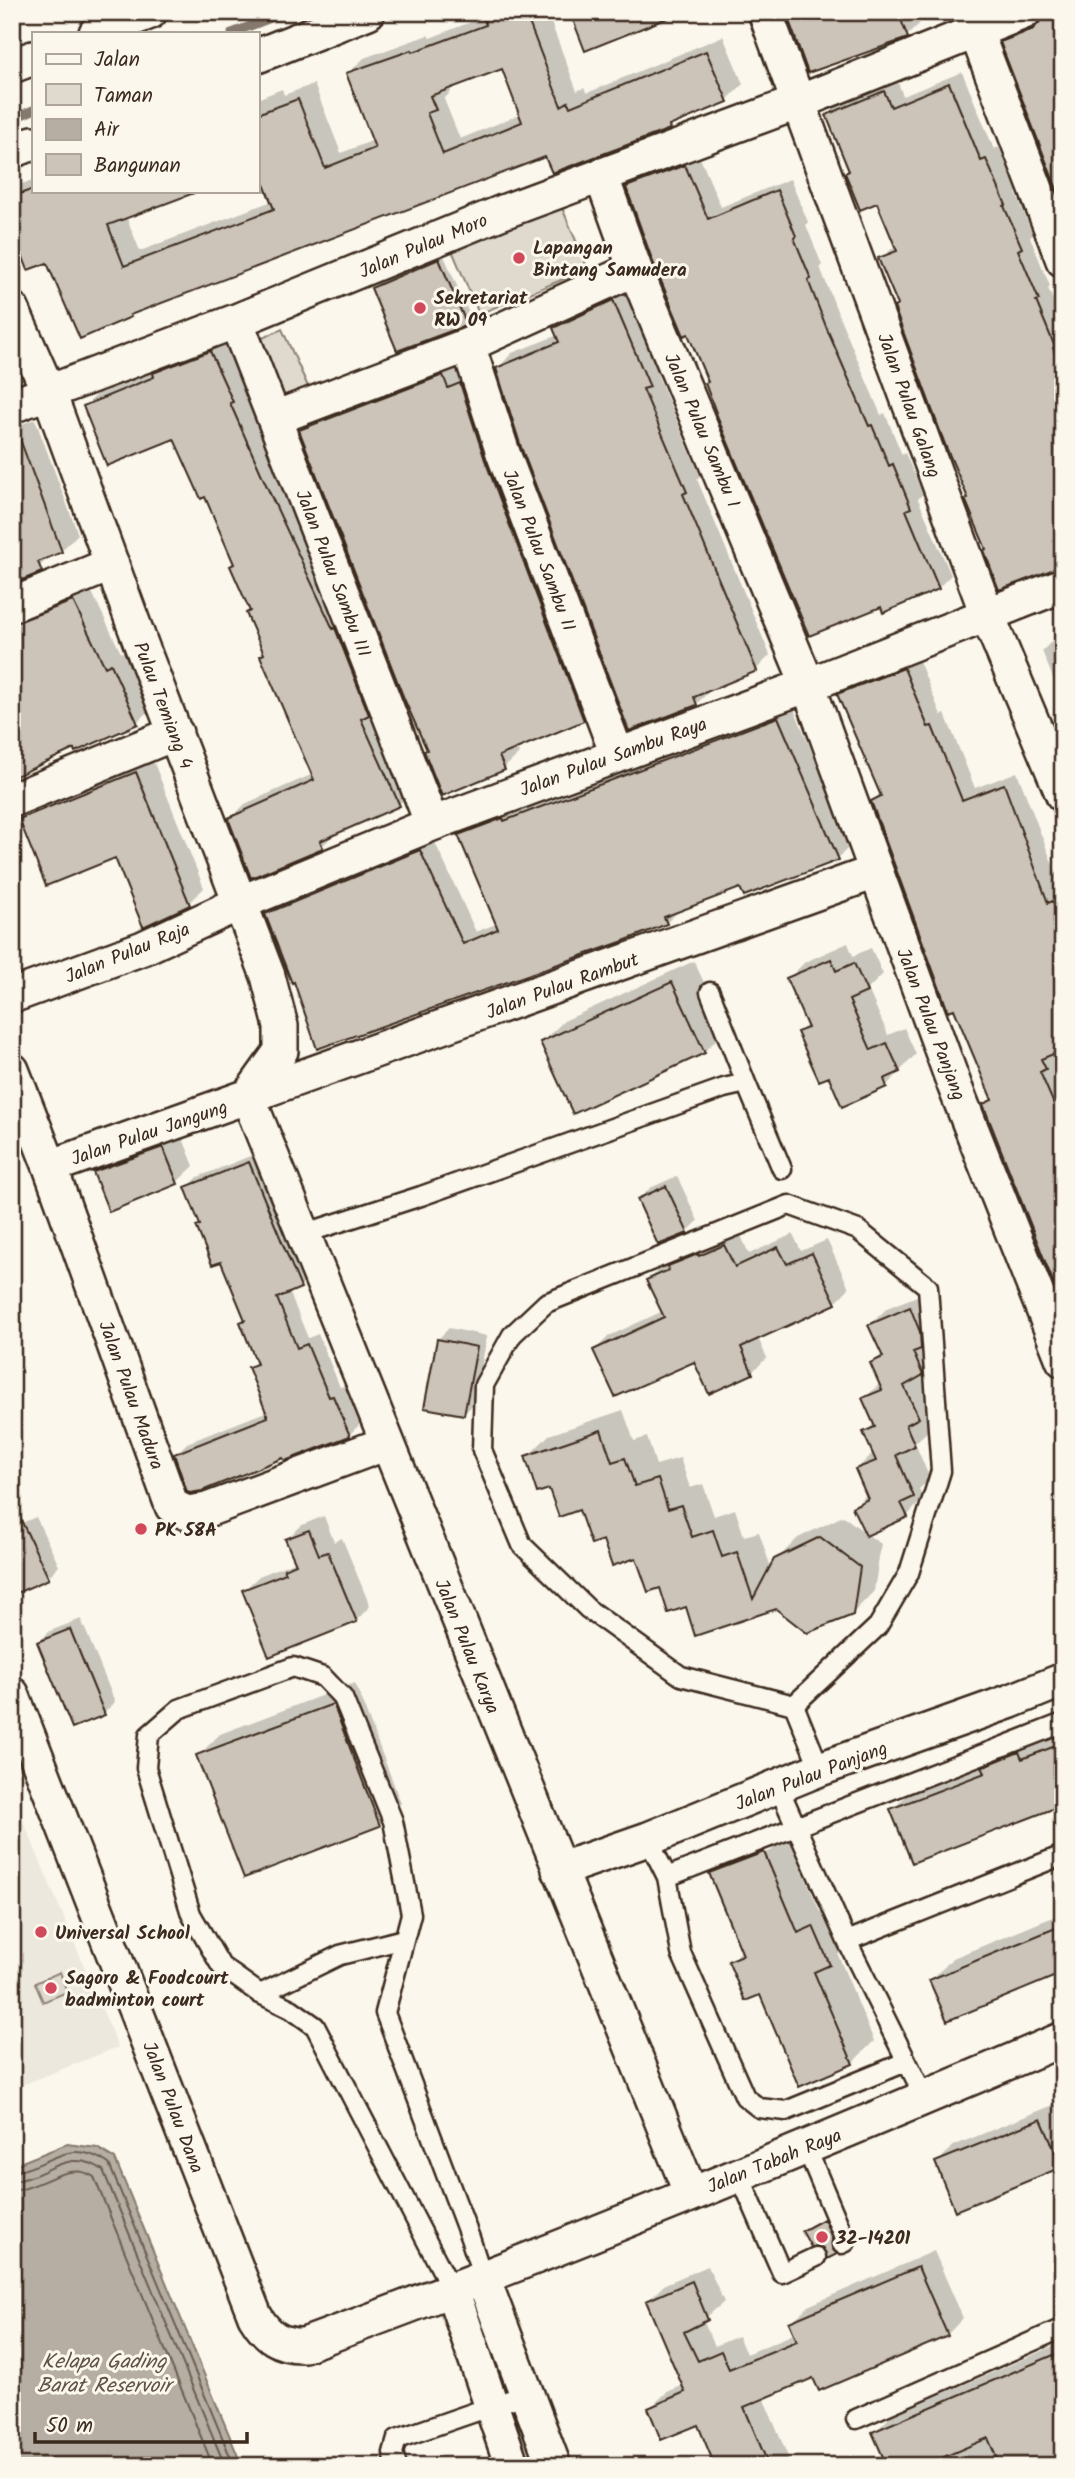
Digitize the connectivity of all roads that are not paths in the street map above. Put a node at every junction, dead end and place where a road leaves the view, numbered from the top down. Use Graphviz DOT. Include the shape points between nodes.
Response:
graph roads {
  1 [pos="150,12"];
  2 [pos="368,12"];
  3 [pos="765,12"];
  4 [pos="1024,12"];
  5 [pos="99,32"];
  6 [pos="976,32"];
  7 [pos="259,54"];
  8 [pos="32,58"];
  9 [pos="12,66"];
  10 [pos="799,102"];
  11 [pos="32,143"];
  12 [pos="12,151"];
  13 [pos="601,175"];
  14 [pos="1063,260"];
  15 [pos="635,269"];
  16 [pos="12,309"];
  17 [pos="236,321"];
  18 [pos="468,345"];
  19 [pos="49,393"];
  20 [pos="12,406"];
  21 [pos="275,418"];
  22 [pos="112,564"];
  23 [pos="1063,585"];
  24 [pos="12,605"];
  25 [pos="987,614"];
  26 [pos="808,685"];
  27 [pos="176,733"];
  28 [pos="617,754"];
  29 [pos="1063,795"];
  30 [pos="12,800"];
  31 [pos="432,824"];
  32 [pos="875,872"];
  33 [pos="240,903"];
  34 [pos="710,992"];
  35 [pos="12,996"];
  36 [pos="12,1070"];
  37 [pos="746,1083"];
  38 [pos="248,1097"];
  39 [pos="50,1167"];
  40 [pos="782,1169"];
  41 [pos="303,1234"];
  42 [pos="1063,1360"];
  43 [pos="387,1443"];
  44 [pos="1063,1680"];
  45 [pos="12,1694"];
  46 [pos="794,1705"];
  47 [pos="1063,1723"];
  48 [pos="820,1769"];
  49 [pos="778,1786"];
  50 [pos="796,1826"];
  51 [pos="648,1839"];
  52 [pos="1063,1855"];
  53 [pos="559,1870"];
  54 [pos="667,1877"];
  55 [pos="404,1939"];
  56 [pos="846,1941"];
  57 [pos="260,1994"];
  58 [pos="1063,2039"];
  59 [pos="906,2062"];
  60 [pos="925,2098"];
  61 [pos="811,2159"];
  62 [pos="741,2178"];
  63 [pos="691,2194"];
  64 [pos="842,2244"];
  65 [pos="816,2257"];
  66 [pos="486,2284"];
  67 [pos="454,2297"];
  68 [pos="1063,2328"];
  69 [pos="527,2394"];
  70 [pos="491,2405"];
  71 [pos="856,2419"];
  72 [pos="397,2466"];
  73 [pos="512,2466"];
  74 [pos="554,2466"];
  1 -- 5 [label="street"];
  2 -- 7 [label="street"];
  3 -- 10 [label="street, Jalan Pulau Galang"];
  4 -- 6 [label="street, Jalan Pulau Moro"];
  6 -- 10 [label="street, Jalan Pulau Moro"];
  6 -- 14 [label="street"];
  8 -- 9 [label="street"];
  10 -- 13 [label="street, Jalan Pulau Moro"];
  10 -- 25 [label="street, Jalan Pulau Galang"];
  11 -- 12 [label="street"];
  13 -- 15 [label="street, Jalan Pulau Sambu I"];
  13 -- 17 [label="street, Jalan Pulau Moro"];
  15 -- 18 [label="street"];
  15 -- 26 [label="street, Jalan Pulau Sambu I"];
  16 -- 19 [label="street, Pulau Temiang 4"];
  17 -- 19 [label="street, Jalan Pulau Moro"];
  17 -- 21 [label="street, Jalan Pulau Sambu III"];
  18 -- 21 [label="street"];
  18 -- 28 [label="street, Jalan Pulau Sambu II" via="503,453"];
  19 -- 20 [label="street, Jalan Pulau Moro"];
  19 -- 22 [label="street, Pulau Temiang 4"];
  21 -- 31 [label="street, Jalan Pulau Sambu III"];
  22 -- 24 [label="street"];
  22 -- 27 [label="street, Pulau Temiang 4"];
  23 -- 25 [label="street, Jalan Pulau Sambu Raya"];
  25 -- 26 [label="street, Jalan Pulau Sambu Raya"];
  25 -- 29 [label="street, Jalan Pulau Galang"];
  26 -- 28 [label="street, Jalan Pulau Sambu Raya"];
  26 -- 32 [label="street, Jalan Pulau Panjang"];
  27 -- 30 [label="street"];
  27 -- 33 [label="street, Pulau Temiang 4"];
  28 -- 31 [label="street, Jalan Pulau Sambu Raya"];
  31 -- 33 [label="street, Jalan Pulau Sambu Raya"];
  32 -- 38 [label="street, Jalan Pulau Rambut"];
  32 -- 42 [label="street, Jalan Pulau Panjang"];
  33 -- 35 [label="street, Jalan Pulau Raja" via="143,948"];
  33 -- 38 [label="street, Pulau Temiang 4" via="281,1026 281,1051"];
  34 -- 37 [label="lane"];
  36 -- 39 [label="street, Jalan Pulau Madura"];
  37 -- 40 [label="lane"];
  37 -- 41 [label="lane"];
  38 -- 39 [label="street, Jalan Pulau Jangung"];
  38 -- 41 [label="street, Jalan Pulau Karya"];
  39 -- 43 [label="street, Jalan Pulau Madura" via="172,1506 187,1513 207,1510"];
  41 -- 43 [label="street, Jalan Pulau Karya"];
  43 -- 53 [label="street, Jalan Pulau Karya"];
  44 -- 48 [label="street, Jalan Pulau Panjang"];
  45 -- 67 [label="street, Jalan Pulau Dana" via="262,2328 275,2340 304,2345"];
  46 -- 46 [label="lane" via="681,1676 588,1609 522,1545 482,1450 484,1385 512,1335 547,1303 789,1205 858,1230 928,1287 941,1471 909,1573 878,1626"];
  46 -- 48 [label="lane"];
  47 -- 50 [label="lane"];
  48 -- 49 [label="street, Jalan Pulau Panjang"];
  49 -- 50 [label="lane"];
  49 -- 51 [label="street, Jalan Pulau Panjang"];
  50 -- 54 [label="lane"];
  50 -- 56 [label="lane"];
  51 -- 53 [label="street, Jalan Pulau Panjang"];
  51 -- 54 [label="lane"];
  52 -- 56 [label="lane"];
  53 -- 63 [label="street, Jalan Pulau Karya"];
  54 -- 59 [label="lane" via="681,1953 745,2097 760,2108 786,2111"];
  55 -- 57 [label="lane" via="340,1955"];
  55 -- 57 [label="lane" via="411,1914 393,1821 343,1698 323,1676 293,1667 179,1709 149,1735 146,1769 191,1913 221,1966"];
  55 -- 66 [label="lane" via="385,2013"];
  56 -- 59 [label="lane"];
  57 -- 67 [label="lane" via="315,2026"];
  58 -- 60 [label="street, Jalan Tabah Raya"];
  59 -- 60 [label="lane"];
  60 -- 61 [label="street, Jalan Tabah Raya"];
  61 -- 62 [label="street, Jalan Tabah Raya"];
  61 -- 64 [label="lane" via="846,2242"];
  62 -- 63 [label="street, Jalan Tabah Raya"];
  62 -- 65 [label="lane" via="782,2273"];
  63 -- 66 [label="street, Jalan Tabah Raya"];
  66 -- 67 [label="street, Jalan Pulau Dana"];
  66 -- 69 [label="street"];
  67 -- 70 [label="street"];
  68 -- 71 [label="lane"];
  69 -- 70 [label="lane"];
  69 -- 74 [label="street"];
  70 -- 72 [label="lane" via="397,2439 393,2453"];
  70 -- 73 [label="street"];
}
